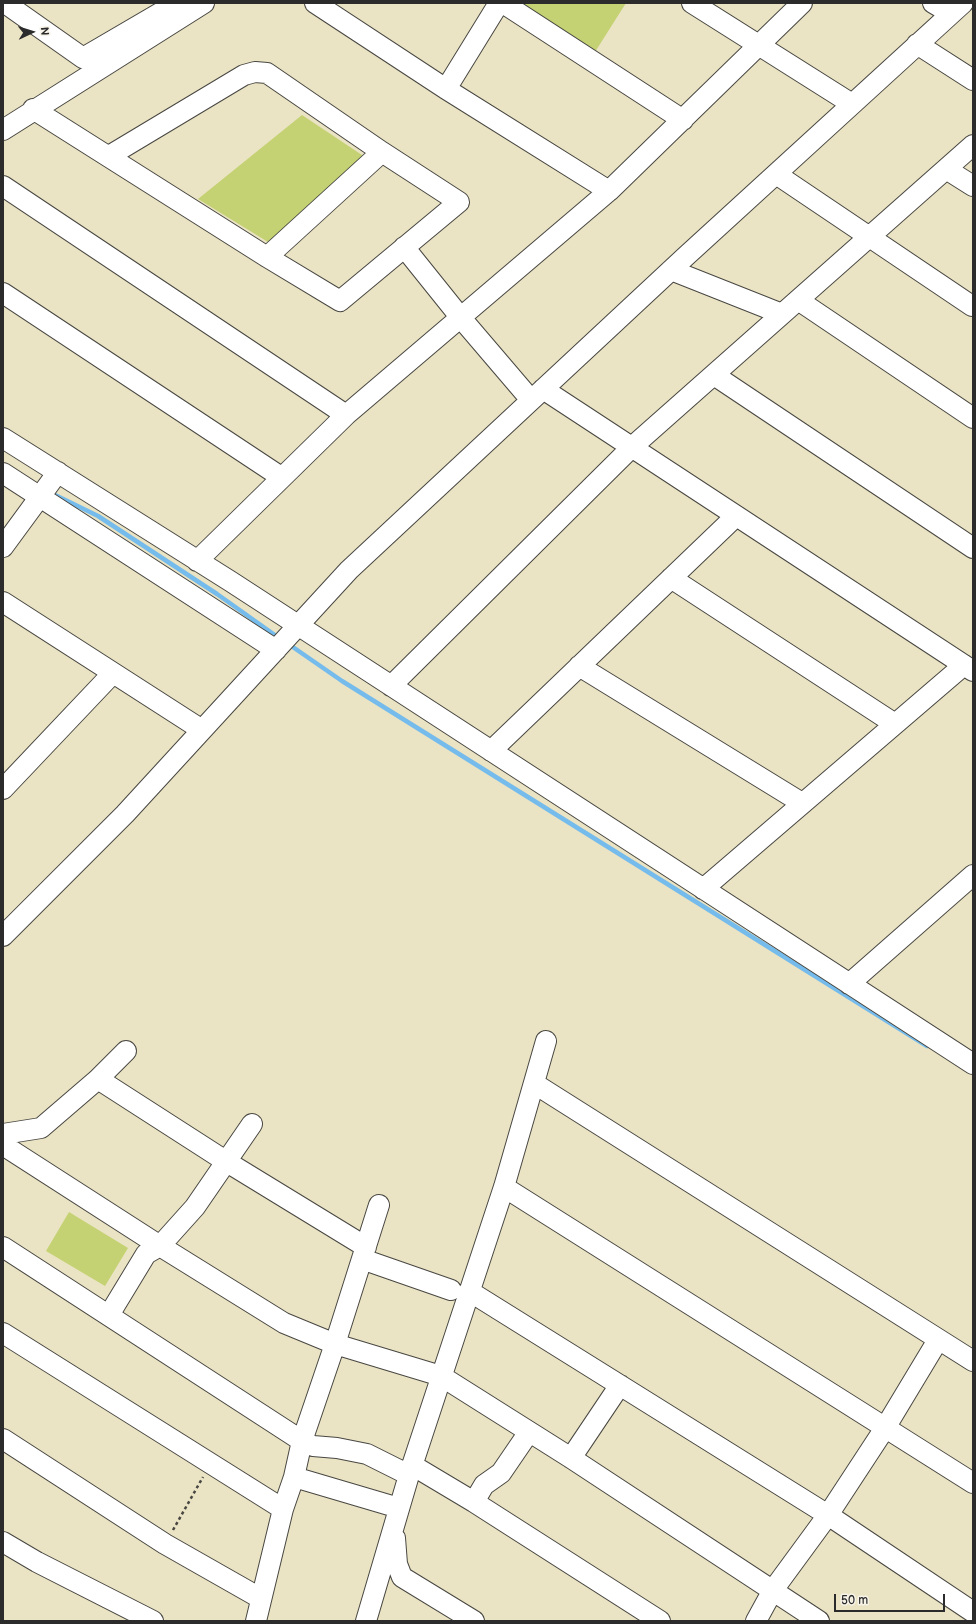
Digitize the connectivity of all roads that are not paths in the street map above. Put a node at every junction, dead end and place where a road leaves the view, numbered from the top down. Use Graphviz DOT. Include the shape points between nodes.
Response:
graph roads {
  1 [pos="177,3"];
  2 [pos="204,3"];
  3 [pos="315,3"];
  4 [pos="499,3"];
  5 [pos="503,3"];
  6 [pos="692,3"];
  7 [pos="802,3"];
  8 [pos="15,5"];
  9 [pos="944,5"];
  10 [pos="917,44"];
  11 [pos="759,45"];
  12 [pos="973,80"];
  13 [pos="446,89"];
  14 [pos="852,104"];
  15 [pos="33,109"];
  16 [pos="683,120"];
  17 [pos="3,130"];
  18 [pos="973,145"];
  19 [pos="382,152"];
  20 [pos="109,156"];
  21 [pos="946,169"];
  22 [pos="776,174"];
  23 [pos="3,186"];
  24 [pos="973,186"];
  25 [pos="609,192"];
  26 [pos="869,237"];
  27 [pos="404,247"];
  28 [pos="267,257"];
  29 [pos="671,270"];
  30 [pos="3,293"];
  31 [pos="798,300"];
  32 [pos="972,306"];
  33 [pos="782,314"];
  34 [pos="461,318"];
  35 [pos="714,375"];
  36 [pos="537,395"];
  37 [pos="346,415"];
  38 [pos="973,418"];
  39 [pos="3,438"];
  40 [pos="632,447"];
  41 [pos="58,472"];
  42 [pos="3,473"];
  43 [pos="281,477"];
  44 [pos="40,497"];
  45 [pos="736,516"];
  46 [pos="3,547"];
  47 [pos="973,548"];
  48 [pos="197,561"];
  49 [pos="671,578"];
  50 [pos="3,602"];
  51 [pos="298,626"];
  52 [pos="276,650"];
  53 [pos="579,666"];
  54 [pos="968,668"];
  55 [pos="113,673"];
  56 [pos="391,686"];
  57 [pos="895,724"];
  58 [pos="202,730"];
  59 [pos="491,751"];
  60 [pos="3,789"];
  61 [pos="802,803"];
  62 [pos="973,874"];
  63 [pos="703,889"];
  64 [pos="3,936"];
  65 [pos="849,984"];
  66 [pos="546,1041"];
  67 [pos="126,1051"];
  68 [pos="973,1064"];
  69 [pos="98,1079"];
  70 [pos="535,1084"];
  71 [pos="252,1124"];
  72 [pos="3,1134"];
  73 [pos="3,1145"];
  74 [pos="227,1162"];
  75 [pos="504,1187"];
  76 [pos="379,1205"];
  77 [pos="160,1246"];
  78 [pos="3,1247"];
  79 [pos="364,1253"];
  80 [pos="460,1291"];
  81 [pos="109,1315"];
  82 [pos="3,1333"];
  83 [pos="938,1340"];
  84 [pos="335,1344"];
  85 [pos="973,1361"];
  86 [pos="441,1376"];
  87 [pos="620,1385"];
  88 [pos="885,1428"];
  89 [pos="529,1432"];
  90 [pos="3,1439"];
  91 [pos="302,1440"];
  92 [pos="571,1458"];
  93 [pos="411,1470"];
  94 [pos="294,1477"];
  95 [pos="973,1483"];
  96 [pos="474,1502"];
  97 [pos="398,1508"];
  98 [pos="283,1509"];
  99 [pos="828,1515"];
  100 [pos="394,1528"];
  101 [pos="3,1542"];
  102 [pos="773,1590"];
  103 [pos="260,1598"];
  104 [pos="973,1612"];
  105 [pos="470,1620"];
  106 [pos="153,1621"];
  107 [pos="256,1621"];
  108 [pos="366,1621"];
  109 [pos="660,1621"];
  110 [pos="756,1621"];
  111 [pos="819,1621"];
  1 -- 8 [label="street" via="83,58"];
  2 -- 15 [label="street"];
  3 -- 13 [label="street"];
  4 -- 13 [label="street"];
  5 -- 16 [label="street"];
  6 -- 11 [label="street"];
  7 -- 11 [label="street"];
  9 -- 10 [label="street"];
  10 -- 12 [label="street"];
  10 -- 14 [label="street"];
  11 -- 14 [label="street"];
  11 -- 16 [label="street"];
  13 -- 25 [label="street"];
  14 -- 22 [label="street"];
  15 -- 17 [label="street"];
  15 -- 20 [label="street"];
  16 -- 25 [label="street"];
  18 -- 21 [label="street"];
  19 -- 20 [label="street" via="267,73 255,72 244,76"];
  19 -- 27 [label="street" via="459,202"];
  19 -- 28 [label="street"];
  20 -- 28 [label="street"];
  21 -- 24 [label="street"];
  21 -- 26 [label="street"];
  22 -- 26 [label="street"];
  22 -- 29 [label="street"];
  23 -- 37 [label="street"];
  25 -- 34 [label="street"];
  26 -- 31 [label="street"];
  26 -- 32 [label="street"];
  27 -- 28 [label="street" via="340,301"];
  27 -- 34 [label="street"];
  29 -- 33 [label="street"];
  29 -- 36 [label="street"];
  30 -- 43 [label="street"];
  31 -- 33 [label="street"];
  31 -- 38 [label="street"];
  33 -- 35 [label="street"];
  34 -- 36 [label="street"];
  34 -- 37 [label="street"];
  35 -- 40 [label="street"];
  35 -- 47 [label="street"];
  36 -- 40 [label="street"];
  36 -- 51 [label="street" via="349,570"];
  37 -- 43 [label="street"];
  39 -- 41 [label="street"];
  40 -- 45 [label="street"];
  40 -- 56 [label="street"];
  41 -- 44 [label="street"];
  41 -- 48 [label="street"];
  42 -- 44 [label="street"];
  43 -- 48 [label="street"];
  44 -- 46 [label="street"];
  44 -- 52 [label="street"];
  45 -- 49 [label="street"];
  45 -- 54 [label="street"];
  48 -- 51 [label="street"];
  49 -- 53 [label="street"];
  49 -- 57 [label="street"];
  50 -- 55 [label="street"];
  51 -- 52 [label="street"];
  51 -- 56 [label="street"];
  52 -- 58 [label="street"];
  53 -- 59 [label="street"];
  53 -- 61 [label="street"];
  54 -- 57 [label="street"];
  55 -- 58 [label="street"];
  55 -- 60 [label="street"];
  56 -- 59 [label="street"];
  57 -- 61 [label="street"];
  58 -- 64 [label="street" via="125,814"];
  59 -- 63 [label="street"];
  61 -- 63 [label="street"];
  62 -- 65 [label="street"];
  63 -- 65 [label="street"];
  65 -- 68 [label="street"];
  66 -- 70 [label="street"];
  67 -- 69 [label="street"];
  69 -- 72 [label="street" via="41,1128"];
  69 -- 74 [label="street"];
  70 -- 75 [label="street"];
  70 -- 83 [label="street"];
  71 -- 74 [label="street"];
  73 -- 77 [label="street"];
  74 -- 77 [label="street" via="195,1208"];
  74 -- 79 [label="street"];
  75 -- 80 [label="street"];
  75 -- 88 [label="street"];
  76 -- 79 [label="street"];
  77 -- 81 [label="street" via="146,1254"];
  77 -- 84 [label="street" via="284,1323"];
  78 -- 81 [label="street"];
  79 -- 80 [label="street"];
  79 -- 84 [label="street"];
  80 -- 86 [label="street"];
  80 -- 87 [label="street"];
  81 -- 91 [label="street"];
  82 -- 98 [label="street"];
  83 -- 85 [label="street"];
  83 -- 88 [label="street"];
  84 -- 86 [label="street"];
  84 -- 91 [label="street"];
  86 -- 89 [label="street"];
  86 -- 93 [label="street"];
  87 -- 92 [label="street"];
  87 -- 99 [label="street"];
  88 -- 95 [label="street"];
  88 -- 99 [label="street"];
  89 -- 92 [label="street"];
  89 -- 96 [label="street" via="501,1473 484,1485"];
  90 -- 103 [label="street" via="165,1544"];
  91 -- 93 [label="street" via="313,1446 366,1454"];
  91 -- 94 [label="street"];
  92 -- 102 [label="street"];
  93 -- 96 [label="street"];
  93 -- 97 [label="street"];
  94 -- 97 [label="street"];
  94 -- 98 [label="street"];
  96 -- 109 [label="street"];
  97 -- 100 [label="street"];
  98 -- 103 [label="street"];
  99 -- 102 [label="street"];
  99 -- 104 [label="street"];
  100 -- 105 [label="street" via="397,1564 402,1577"];
  100 -- 108 [label="street"];
  101 -- 106 [label="street"];
  102 -- 110 [label="street"];
  102 -- 111 [label="street"];
  103 -- 107 [label="street"];
}
